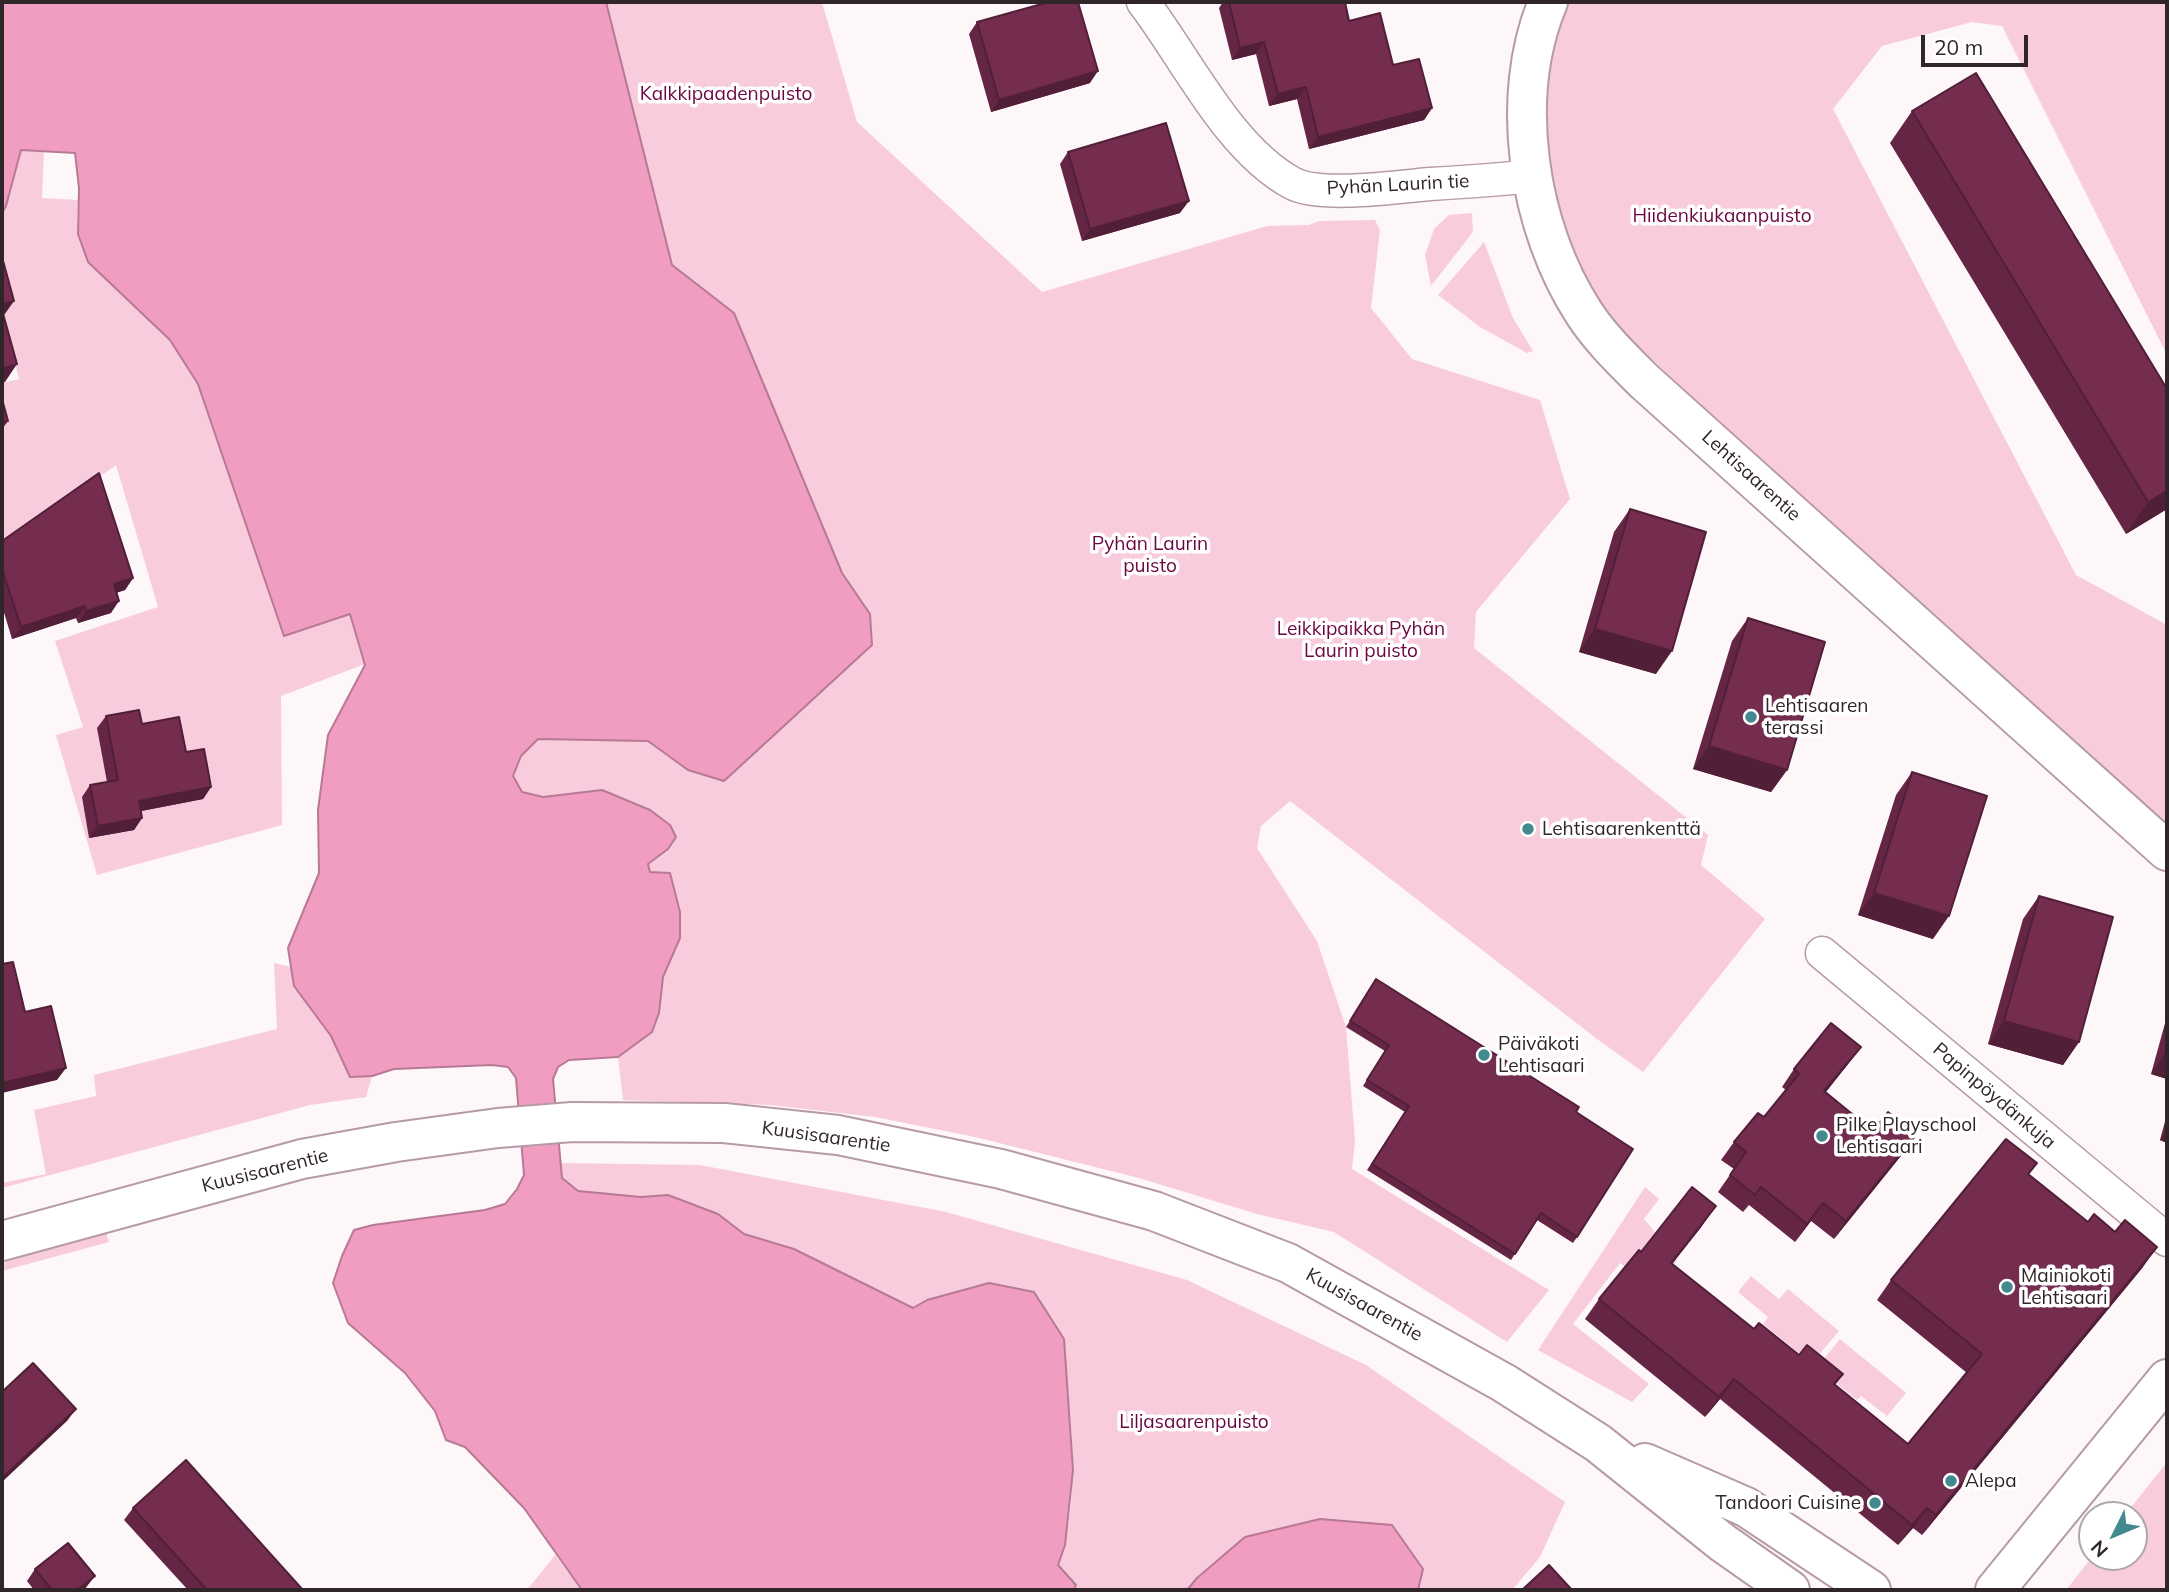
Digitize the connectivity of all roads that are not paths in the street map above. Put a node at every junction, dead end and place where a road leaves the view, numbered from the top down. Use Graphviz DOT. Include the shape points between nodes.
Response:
graph roads {
  1 [pos="1143,2"];
  2 [pos="1548,2"];
  3 [pos="1531,176"];
  4 [pos="2167,851"];
  5 [pos="1822,953"];
  6 [pos="2167,1240"];
  7 [pos="2,1241"];
  8 [pos="2167,1379"];
  9 [pos="1598,1443"];
  10 [pos="1790,1590"];
  11 [pos="1871,1590"];
  12 [pos="1995,1590"];
  1 -- 3 [label="street, Pyhän Laurin tie" via="1248,149 1294,185 1355,191"];
  2 -- 3 [label="main road, Lehtisaarentie" via="1537,27 1529,82"];
  3 -- 4 [label="main road, Lehtisaarentie" via="1564,277 1584,314 1619,356"];
  5 -- 6 [label="street, Papinpöydänkuja"];
  7 -- 9 [label="main road, Kuusisaarentie" via="302,1159 498,1128 572,1122 724,1123 838,1135 1001,1169 1154,1211 1288,1263 1504,1384"];
  8 -- 12 [label="main road"];
  9 -- 10 [label="main road, Kuusisaarentie"];
  9 -- 11 [label="main road, Kuusisaarentie" via="1746,1507"];
}
